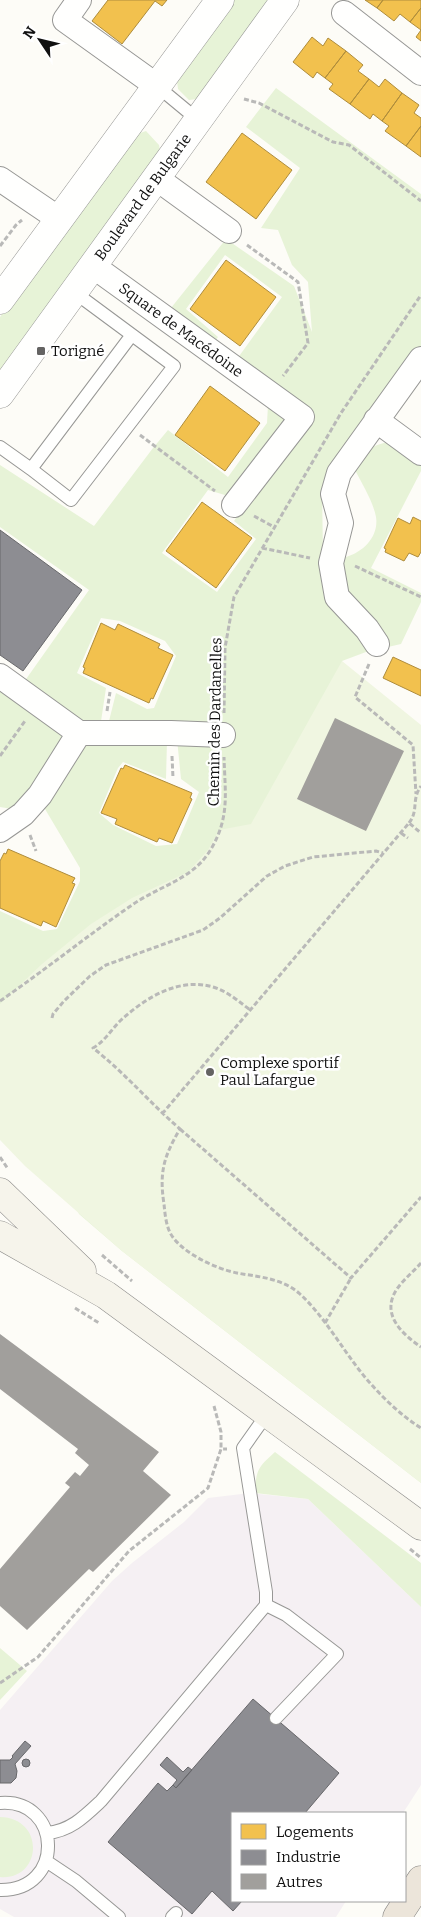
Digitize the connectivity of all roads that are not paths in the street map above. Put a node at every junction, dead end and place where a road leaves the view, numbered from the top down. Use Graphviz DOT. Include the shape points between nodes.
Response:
graph roads {
  1 [pos="79,0"];
  2 [pos="220,0"];
  3 [pos="285,0"];
  4 [pos="344,13"];
  5 [pos="421,73"];
  6 [pos="157,86"];
  7 [pos="198,120"];
  8 [pos="156,178"];
  9 [pos="0,179"];
  10 [pos="59,219"];
  11 [pos="228,231"];
  12 [pos="92,266"];
  13 [pos="74,292"];
  14 [pos="0,300"];
  15 [pos="131,336"];
  16 [pos="421,359"];
  17 [pos="0,394"];
  18 [pos="376,420"];
  19 [pos="0,447"];
  20 [pos="421,453"];
  21 [pos="30,469"];
  22 [pos="234,505"];
  23 [pos="377,644"];
  24 [pos="0,676"];
  25 [pos="79,733"];
  26 [pos="223,735"];
  27 [pos="0,830"];
  28 [pos="0,1192"];
  29 [pos="0,1236"];
  30 [pos="106,1295"];
  31 [pos="267,1414"];
  32 [pos="421,1526"];
  33 [pos="266,1605"];
  34 [pos="276,1718"];
  35 [pos="0,1803"];
  36 [pos="47,1833"];
  37 [pos="46,1861"];
  38 [pos="421,1880"];
  39 [pos="0,1890"];
  40 [pos="119,1917"];
  41 [pos="397,1917"];
  1 -- 6 [label="street" via="65,20"];
  2 -- 6 [label="street"];
  3 -- 7 [label="street, Boulevard de Bulgarie"];
  4 -- 5 [label="street"];
  6 -- 7 [label="lane"];
  6 -- 10 [label="street"];
  7 -- 8 [label="street, Boulevard de Bulgarie"];
  8 -- 11 [label="street"];
  8 -- 12 [label="street, Boulevard de Bulgarie"];
  9 -- 10 [label="street"];
  10 -- 14 [label="street"];
  12 -- 13 [label="street, Boulevard de Bulgarie"];
  12 -- 22 [label="street, Square de Macédoine" via="302,417"];
  13 -- 15 [label="lane"];
  13 -- 17 [label="street, Boulevard de Bulgarie"];
  15 -- 21 [label="lane"];
  15 -- 21 [label="lane" via="174,366 71,500"];
  16 -- 18 [label="street"];
  18 -- 20 [label="street"];
  18 -- 23 [label="street" via="339,473 333,494 341,523 331,562 337,597"];
  19 -- 21 [label="lane"];
  24 -- 25 [label="street"];
  25 -- 26 [label="street"];
  25 -- 27 [label="street" via="40,795 23,814"];
  28 -- 30 [label="main road"];
  29 -- 30 [label="main road"];
  30 -- 31 [label="main road"];
  31 -- 32 [label="main road"];
  31 -- 33 [label="lane" via="242,1448"];
  33 -- 34 [label="lane" via="337,1654"];
  33 -- 36 [label="lane" via="101,1801 70,1827"];
  35 -- 36 [label="lane" via="16,1804 30,1810"];
  36 -- 37 [label="lane"];
  37 -- 39 [label="lane" via="29,1883 15,1889"];
  37 -- 40 [label="lane"];
  38 -- 41 [label="highway"];
}
